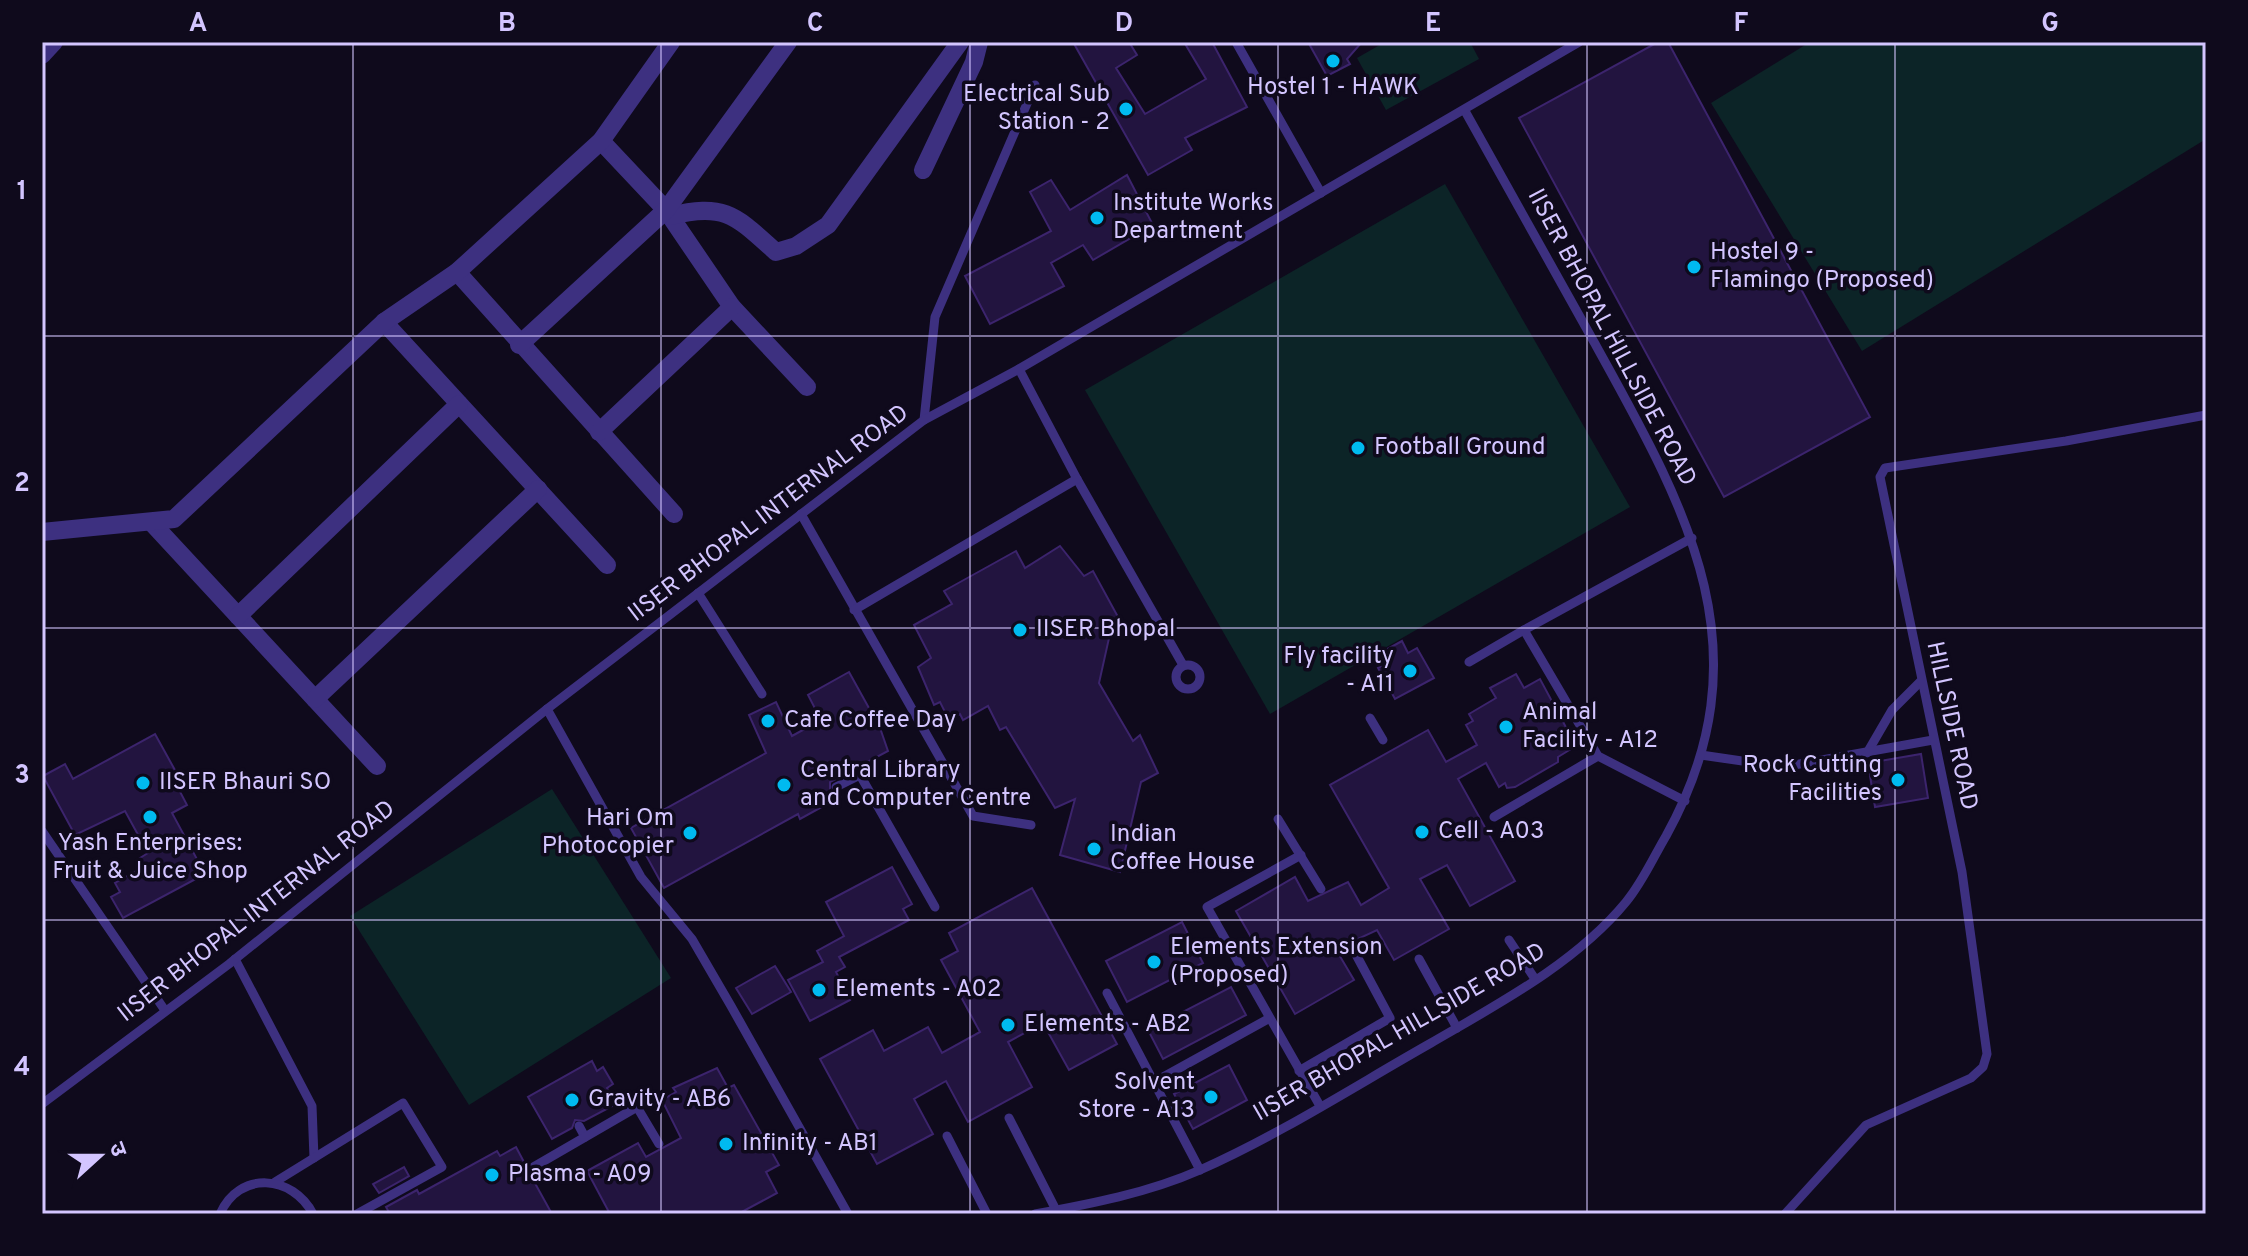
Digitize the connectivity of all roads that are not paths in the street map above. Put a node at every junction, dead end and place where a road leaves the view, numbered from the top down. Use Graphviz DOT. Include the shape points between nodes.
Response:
graph roads {
  1 [pos="54,42"];
  2 [pos="671,42"];
  3 [pos="788,42"];
  4 [pos="960,42"];
  5 [pos="979,42"];
  6 [pos="1236,42"];
  7 [pos="1579,42"];
  8 [pos="42,55"];
  9 [pos="1035,85"];
  10 [pos="1465,111"];
  11 [pos="601,141"];
  12 [pos="923,170"];
  13 [pos="1321,193"];
  14 [pos="668,213"];
  15 [pos="457,272"];
  16 [pos="732,307"];
  17 [pos="384,322"];
  18 [pos="519,345"];
  19 [pos="1019,369"];
  20 [pos="807,387"];
  21 [pos="459,404"];
  22 [pos="2206,415"];
  23 [pos="924,420"];
  24 [pos="599,432"];
  25 [pos="1077,479"];
  26 [pos="538,489"];
  27 [pos="674,514"];
  28 [pos="801,514"];
  29 [pos="151,522"];
  30 [pos="42,532"];
  31 [pos="1692,538"];
  32 [pos="607,565"];
  33 [pos="698,593"];
  34 [pos="854,610"];
  35 [pos="238,616"];
  36 [pos="1524,630"];
  37 [pos="1469,662"];
  38 [pos="1183,665"];
  39 [pos="1920,682"];
  40 [pos="762,694"];
  41 [pos="315,699"];
  42 [pos="547,709"];
  43 [pos="1370,718"];
  44 [pos="1383,740"];
  45 [pos="1933,740"];
  46 [pos="1867,753"];
  47 [pos="1701,755"];
  48 [pos="1598,756"];
  49 [pos="377,766"];
  50 [pos="836,787"];
  51 [pos="1685,801"];
  52 [pos="1494,817"];
  53 [pos="1278,819"];
  54 [pos="1031,825"];
  55 [pos="42,831"];
  56 [pos="1301,855"];
  57 [pos="1321,889"];
  58 [pos="935,907"];
  59 [pos="1509,940"];
  60 [pos="1353,949"];
  61 [pos="235,959"];
  62 [pos="1419,959"];
  63 [pos="1535,979"];
  64 [pos="1107,993"];
  65 [pos="164,1009"];
  66 [pos="1268,1019"];
  67 [pos="1457,1028"];
  68 [pos="1299,1071"];
  69 [pos="1156,1081"];
  70 [pos="42,1104"];
  71 [pos="1320,1106"];
  72 [pos="1009,1118"];
  73 [pos="579,1126"];
  74 [pos="947,1136"];
  75 [pos="585,1137"];
  76 [pos="659,1144"];
  77 [pos="314,1158"];
  78 [pos="530,1169"];
  79 [pos="1200,1170"];
  80 [pos="275,1182"];
  81 [pos="1056,1210"];
  82 [pos="220,1214"];
  83 [pos="313,1214"];
  84 [pos="357,1214"];
  85 [pos="848,1214"];
  86 [pos="987,1214"];
  87 [pos="1035,1214"];
  88 [pos="1785,1214"];
  1 -- 8 [label="street"];
  2 -- 11 [label="street"];
  3 -- 14 [label="street"];
  4 -- 14 [label="street" via="828,225 812,237 776,252 726,213"];
  5 -- 12 [label="street"];
  6 -- 13 [label="lane"];
  7 -- 10 [label="lane, IISER BHOPAL INTERNAL ROAD"];
  9 -- 23 [label="lane" via="935,317"];
  10 -- 13 [label="lane, IISER BHOPAL INTERNAL ROAD"];
  10 -- 31 [label="lane, IISER BHOPAL HILLSIDE ROAD" via="1658,459"];
  11 -- 14 [label="street"];
  11 -- 15 [label="street"];
  13 -- 19 [label="lane, IISER BHOPAL INTERNAL ROAD"];
  14 -- 16 [label="street"];
  14 -- 18 [label="street"];
  15 -- 17 [label="street"];
  15 -- 18 [label="street"];
  16 -- 20 [label="street"];
  16 -- 24 [label="street"];
  17 -- 21 [label="street"];
  17 -- 29 [label="street" via="174,519"];
  18 -- 24 [label="street"];
  19 -- 23 [label="lane, IISER BHOPAL INTERNAL ROAD"];
  19 -- 25 [label="lane"];
  21 -- 26 [label="street"];
  21 -- 35 [label="street"];
  22 -- 39 [label="lane, HILLSIDE ROAD" via="1885,468 1880,477"];
  23 -- 28 [label="lane, IISER BHOPAL INTERNAL ROAD"];
  24 -- 27 [label="street"];
  25 -- 34 [label="lane"];
  25 -- 38 [label="lane"];
  26 -- 32 [label="street"];
  26 -- 41 [label="street"];
  28 -- 33 [label="lane, IISER BHOPAL INTERNAL ROAD"];
  28 -- 34 [label="lane"];
  29 -- 30 [label="street"];
  29 -- 35 [label="street"];
  31 -- 36 [label="lane"];
  31 -- 47 [label="lane, IISER BHOPAL HILLSIDE ROAD" via="1712,614 1714,672"];
  33 -- 40 [label="lane"];
  33 -- 42 [label="lane, IISER BHOPAL INTERNAL ROAD"];
  34 -- 54 [label="lane" via="973,816"];
  35 -- 41 [label="street"];
  36 -- 37 [label="lane"];
  36 -- 48 [label="lane"];
  39 -- 45 [label="lane, HILLSIDE ROAD"];
  39 -- 46 [label="lane" via="1892,710"];
  41 -- 49 [label="street"];
  42 -- 61 [label="lane, IISER BHOPAL INTERNAL ROAD"];
  42 -- 85 [label="lane" via="641,877 692,939"];
  43 -- 44 [label="lane"];
  45 -- 46 [label="lane"];
  45 -- 88 [label="lane, HILLSIDE ROAD" via="1962,872 1986,1061 1971,1078 1866,1125"];
  46 -- 47 [label="lane" via="1783,767"];
  47 -- 51 [label="lane, IISER BHOPAL HILLSIDE ROAD"];
  48 -- 51 [label="lane"];
  48 -- 52 [label="lane"];
  50 -- 58 [label="lane" via="860,775"];
  51 -- 63 [label="lane, IISER BHOPAL HILLSIDE ROAD" via="1626,902"];
  53 -- 56 [label="lane"];
  55 -- 65 [label="lane"];
  56 -- 57 [label="lane"];
  56 -- 66 [label="lane" via="1207,907"];
  59 -- 63 [label="lane"];
  60 -- 68 [label="lane" via="1390,1018"];
  61 -- 65 [label="lane, IISER BHOPAL INTERNAL ROAD"];
  61 -- 77 [label="lane" via="312,1106"];
  62 -- 67 [label="lane"];
  63 -- 67 [label="lane, IISER BHOPAL HILLSIDE ROAD"];
  64 -- 69 [label="lane"];
  65 -- 70 [label="lane, IISER BHOPAL INTERNAL ROAD"];
  66 -- 68 [label="lane"];
  66 -- 69 [label="lane"];
  67 -- 71 [label="lane, IISER BHOPAL HILLSIDE ROAD"];
  68 -- 71 [label="lane"];
  69 -- 79 [label="lane"];
  71 -- 79 [label="lane, IISER BHOPAL HILLSIDE ROAD"];
  72 -- 81 [label="lane"];
  73 -- 75 [label="lane"];
  74 -- 86 [label="lane"];
  75 -- 76 [label="lane" via="637,1107"];
  75 -- 78 [label="lane"];
  77 -- 80 [label="lane"];
  77 -- 84 [label="lane" via="403,1103 442,1167"];
  79 -- 81 [label="lane, IISER BHOPAL HILLSIDE ROAD" via="1132,1194"];
  80 -- 82 [label="lane" via="243,1187"];
  80 -- 83 [label="lane" via="304,1198"];
  81 -- 87 [label="lane, IISER BHOPAL HILLSIDE ROAD"];
}
